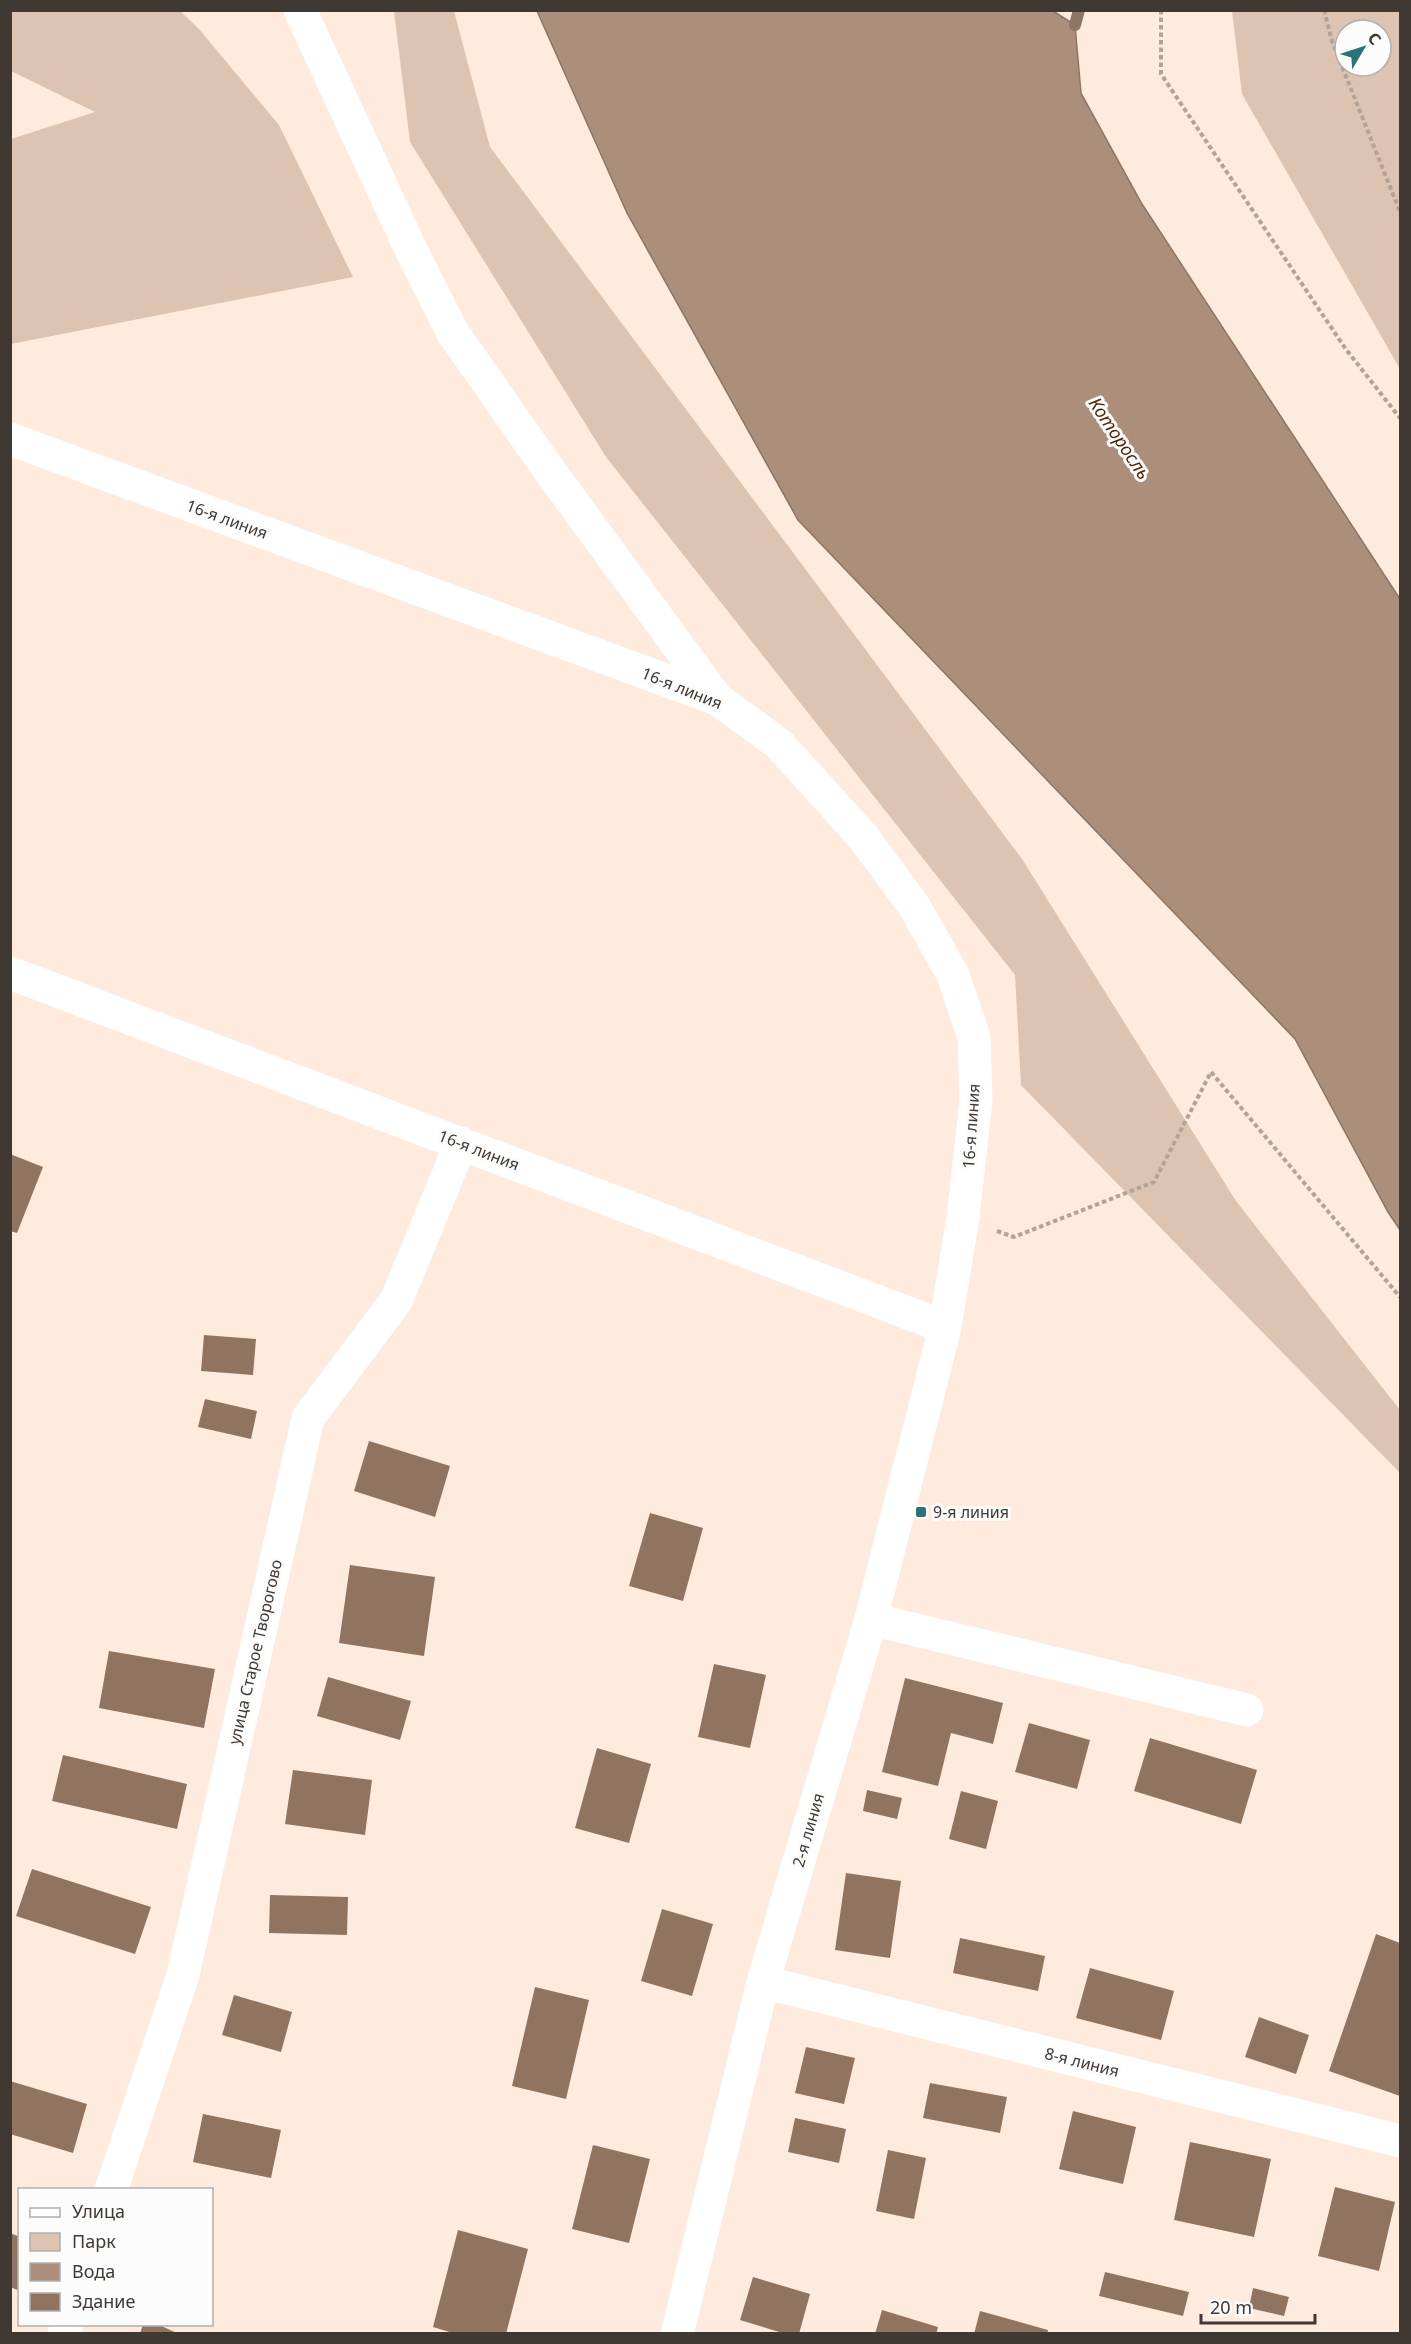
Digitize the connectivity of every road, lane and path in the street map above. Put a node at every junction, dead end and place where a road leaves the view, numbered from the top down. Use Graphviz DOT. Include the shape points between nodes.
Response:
graph roads {
  1 [pos="300,10"];
  2 [pos="1161,10"];
  3 [pos="1324,10"];
  4 [pos="1401,212"];
  5 [pos="1401,418"];
  6 [pos="10,439"];
  7 [pos="717,699"];
  8 [pos="10,973"];
  9 [pos="460,1143"];
  10 [pos="963,1217"];
  11 [pos="1401,1298"];
  12 [pos="945,1327"];
  13 [pos="871,1619"];
  14 [pos="1247,1710"];
  15 [pos="763,1982"];
  16 [pos="1401,2141"];
  17 [pos="112,2188"];
  18 [pos="677,2334"];
  1 -- 7 [label="street" via="453,333"];
  2 -- 5 [label="path" via="1161,74 1345,348"];
  3 -- 4 [label="path" via="1332,41"];
  6 -- 7 [label="street, 16-я линия"];
  7 -- 10 [label="street, 16-я линия" via="779,744 862,837 914,906 953,975 974,1037 976,1100"];
  8 -- 9 [label="street, 16-я линия"];
  9 -- 12 [label="street, 16-я линия"];
  9 -- 17 [label="street, улица Старое Творогово" via="396,1301 308,1418 183,1975"];
  10 -- 11 [label="path" via="1014,1238 1154,1182 1211,1072"];
  10 -- 12 [label="street, 16-я линия"];
  12 -- 13 [label="street, 2-я линия"];
  13 -- 14 [label="street"];
  13 -- 15 [label="street, 2-я линия"];
  15 -- 16 [label="street, 8-я линия"];
  15 -- 18 [label="street, 2-я линия"];
}
